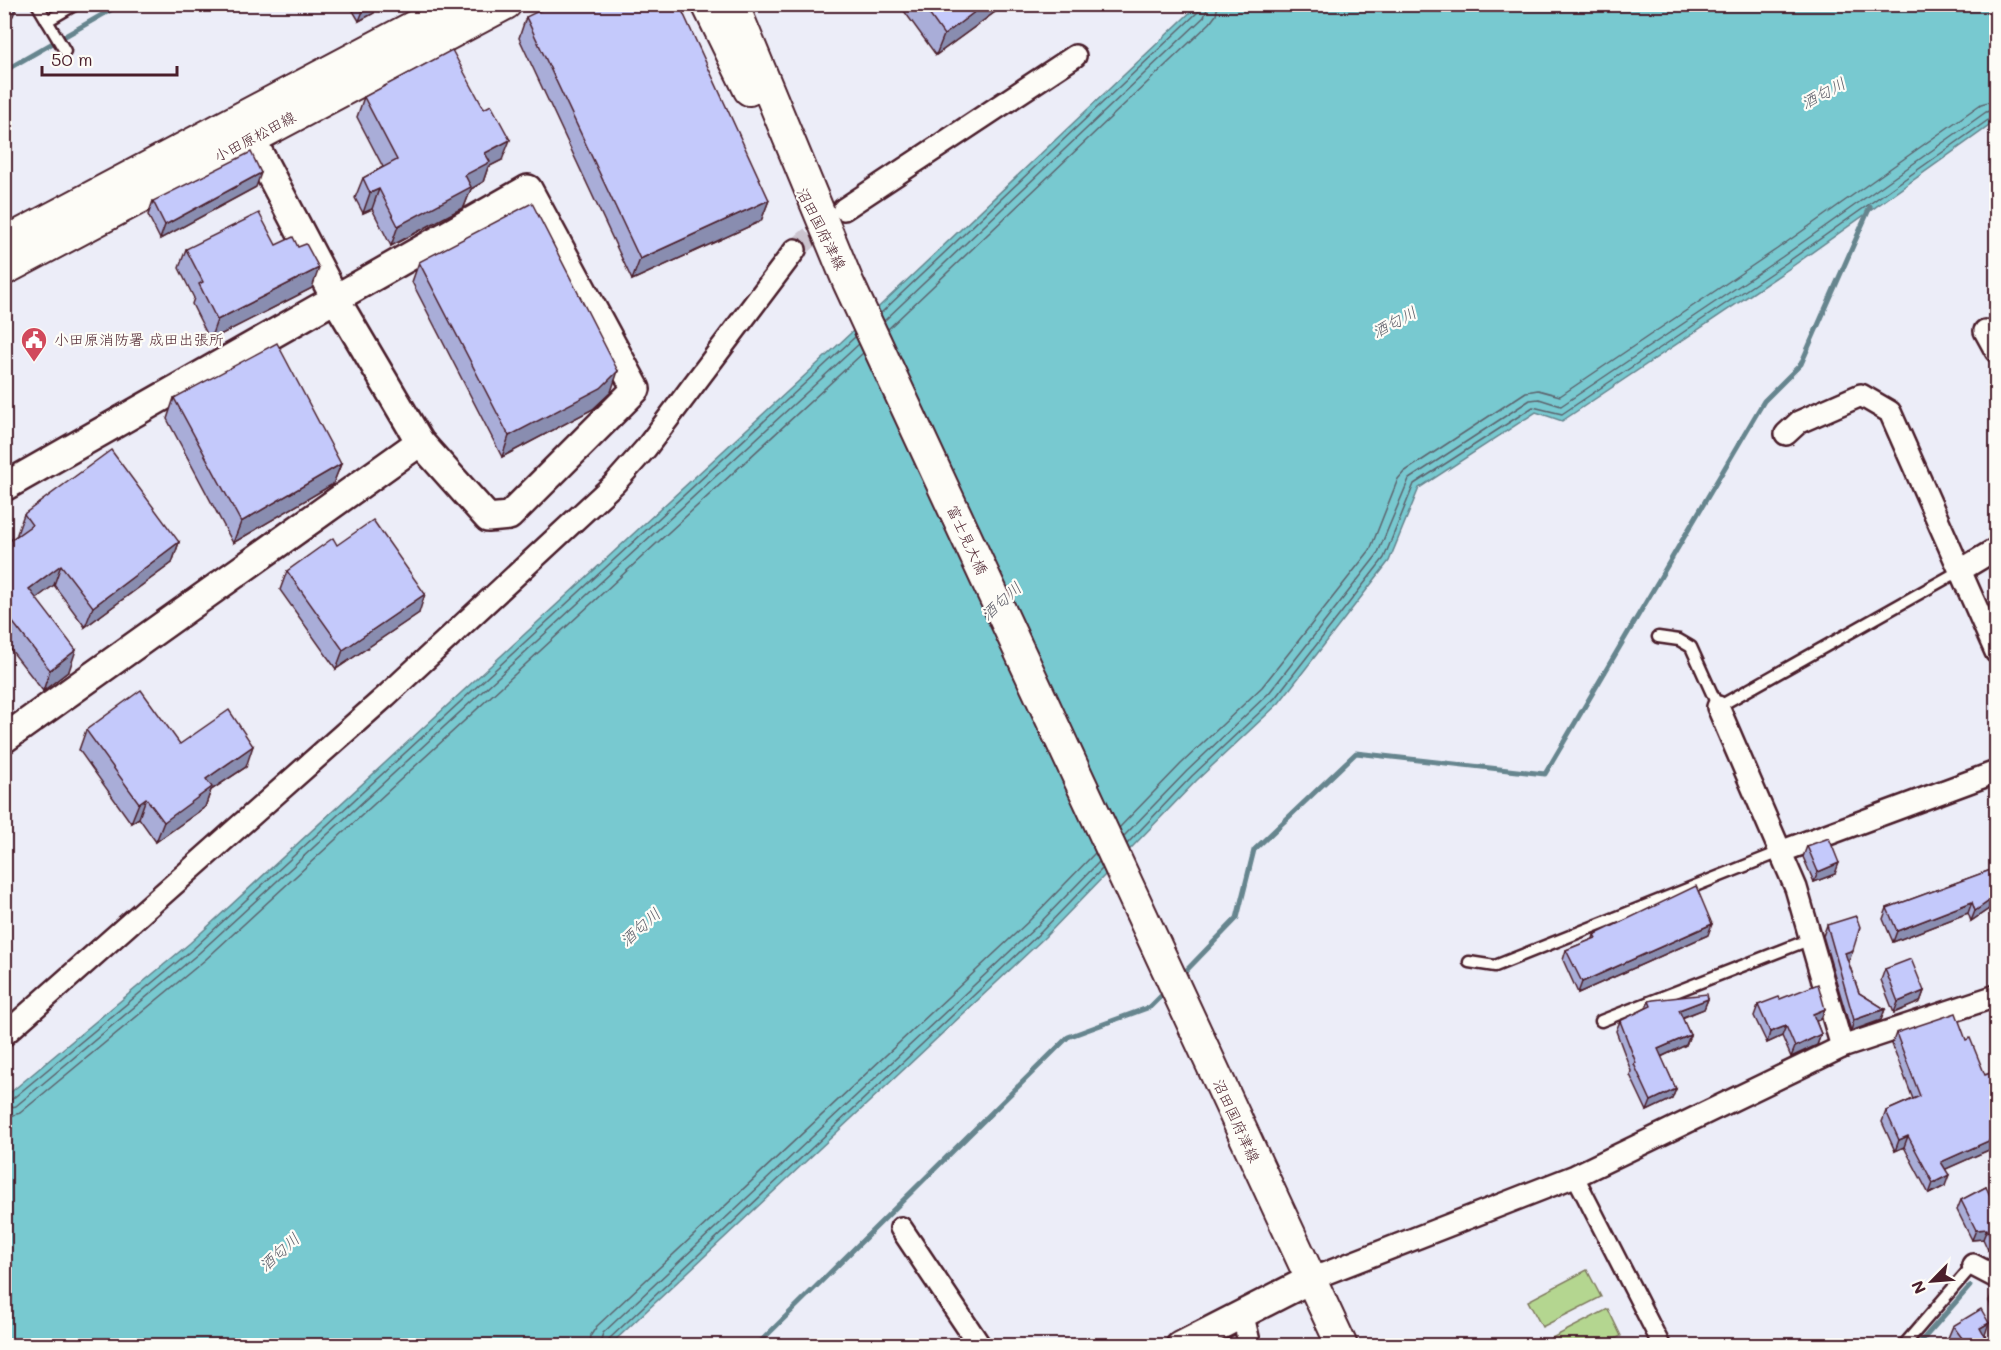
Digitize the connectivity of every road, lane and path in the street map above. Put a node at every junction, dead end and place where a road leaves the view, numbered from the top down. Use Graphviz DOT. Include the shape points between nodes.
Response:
graph roads {
  1 [pos="37,4"];
  2 [pos="76,4"];
  3 [pos="456,4"];
  4 [pos="506,4"];
  5 [pos="707,4"];
  6 [pos="733,4"];
  7 [pos="47,21"];
  8 [pos="65,51"];
  9 [pos="1075,56"];
  10 [pos="246,128"];
  11 [pos="844,208"];
  12 [pos="4,243"];
  13 [pos="795,250"];
  14 [pos="4,270"];
  15 [pos="848,282"];
  16 [pos="335,298"];
  17 [pos="1985,331"];
  18 [pos="1996,351"];
  19 [pos="1786,434"];
  20 [pos="420,442"];
  21 [pos="4,488"];
  22 [pos="1996,549"];
  23 [pos="1961,570"];
  24 [pos="1658,637"];
  25 [pos="1996,652"];
  26 [pos="1718,707"];
  27 [pos="4,740"];
  28 [pos="1996,772"];
  29 [pos="1780,852"];
  30 [pos="1132,896"];
  31 [pos="1811,939"];
  32 [pos="1469,962"];
  33 [pos="1996,996"];
  34 [pos="1601,1021"];
  35 [pos="4,1035"];
  36 [pos="1842,1047"];
  37 [pos="1575,1176"];
  38 [pos="901,1228"];
  39 [pos="1982,1270"];
  40 [pos="1311,1279"];
  41 [pos="1242,1312"];
  42 [pos="980,1346"];
  43 [pos="1180,1346"];
  44 [pos="1250,1346"];
  45 [pos="1342,1346"];
  46 [pos="1662,1346"];
  47 [pos="1903,1346"];
  1 -- 7 [label="lane"];
  2 -- 7 [label="lane"];
  3 -- 10 [label="main road, 小田原松田線"];
  4 -- 10 [label="main road, 小田原松田線"];
  5 -- 15 [label="main road, 沼田国府津線"];
  6 -- 15 [label="main road, 沼田国府津線"];
  7 -- 8 [label="lane"];
  9 -- 11 [label="street"];
  10 -- 12 [label="main road, 小田原松田線"];
  10 -- 14 [label="main road, 小田原松田線"];
  10 -- 16 [label="street"];
  13 -- 35 [label="street" via="646,448 615,483 386,696"];
  15 -- 30 [label="main road, 富士見大橋"];
  16 -- 20 [label="street"];
  16 -- 20 [label="street" via="528,189 636,389 509,516 488,518"];
  16 -- 21 [label="street"];
  17 -- 18 [label="street"];
  19 -- 23 [label="street" via="1799,423 1861,395 1890,412"];
  20 -- 27 [label="street"];
  22 -- 23 [label="street"];
  23 -- 25 [label="street"];
  23 -- 26 [label="lane"];
  24 -- 26 [label="lane" via="1679,640 1691,647"];
  26 -- 29 [label="street"];
  28 -- 29 [label="street"];
  29 -- 31 [label="street"];
  29 -- 32 [label="lane" via="1495,966"];
  30 -- 40 [label="main road, 沼田国府津線"];
  31 -- 34 [label="lane"];
  31 -- 36 [label="street"];
  33 -- 36 [label="street"];
  36 -- 37 [label="street"];
  37 -- 40 [label="street"];
  37 -- 46 [label="street"];
  38 -- 42 [label="street"];
  39 -- 47 [label="lane"];
  40 -- 41 [label="street"];
  40 -- 45 [label="main road, 沼田国府津線"];
  41 -- 43 [label="street"];
  41 -- 44 [label="street"];
}
